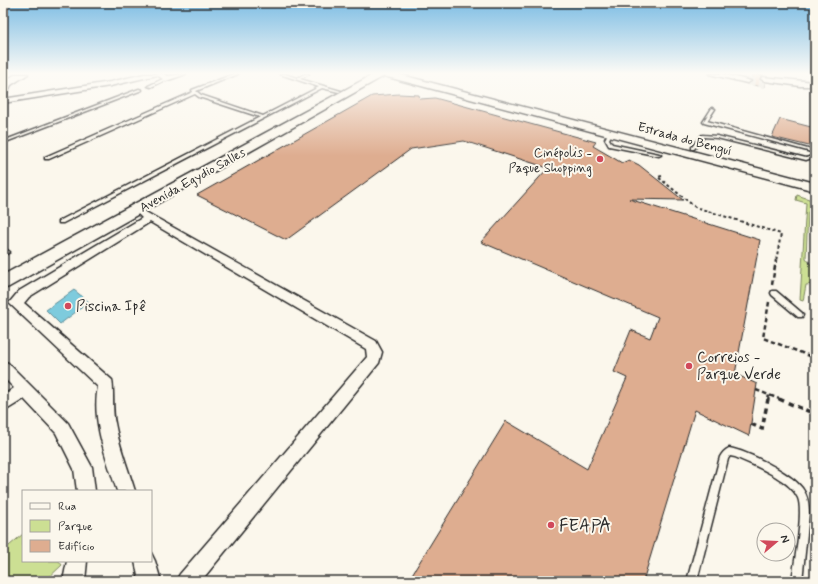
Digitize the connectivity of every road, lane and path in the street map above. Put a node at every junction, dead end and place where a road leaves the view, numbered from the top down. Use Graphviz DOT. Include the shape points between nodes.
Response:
graph roads {
  1 [pos="110,101"];
  2 [pos="175,101"];
  3 [pos="218,101"];
  4 [pos="294,101"];
  5 [pos="320,101"];
  6 [pos="332,101"];
  7 [pos="500,101"];
  8 [pos="501,101"];
  9 [pos="713,109"];
  10 [pos="263,117"];
  11 [pos="610,133"];
  12 [pos="3,142"];
  13 [pos="693,148"];
  14 [pos="815,152"];
  15 [pos="659,155"];
  16 [pos="815,156"];
  17 [pos="47,158"];
  18 [pos="662,176"];
  19 [pos="815,179"];
  20 [pos="815,187"];
  21 [pos="61,222"];
  22 [pos="3,273"];
  23 [pos="3,284"];
  24 [pos="772,293"];
  25 [pos="770,300"];
  26 [pos="800,315"];
  27 [pos="815,358"];
  28 [pos="3,367"];
  29 [pos="24,390"];
  30 [pos="756,390"];
  31 [pos="769,395"];
  32 [pos="3,405"];
  33 [pos="815,414"];
  34 [pos="751,424"];
  35 [pos="86,490"];
  36 [pos="126,490"];
  37 [pos="77,562"];
  38 [pos="145,562"];
  39 [pos="74,581"];
  40 [pos="150,581"];
  41 [pos="186,581"];
  42 [pos="692,581"];
  43 [pos="797,581"];
  1 -- 12 [label="lane"];
  2 -- 17 [label="lane"];
  3 -- 10 [label="lane"];
  4 -- 10 [label="lane"];
  5 -- 22 [label="street, Avenida Egydio Salles"];
  6 -- 23 [label="street, Avenida Egydio Salles"];
  7 -- 11 [label="street, Estrada do Benguí"];
  8 -- 13 [label="street, Estrada do Benguí"];
  9 -- 14 [label="lane" via="705,122"];
  10 -- 21 [label="lane"];
  11 -- 15 [label="lane" via="607,139 610,145"];
  11 -- 20 [label="street, Estrada do Benguí"];
  13 -- 16 [label="lane" via="703,136 717,137 806,159"];
  13 -- 19 [label="street, Estrada do Benguí"];
  18 -- 24 [label="path" via="658,177 695,207 781,234"];
  24 -- 26 [label="lane"];
  25 -- 27 [label="path" via="763,338"];
  28 -- 29 [label="street"];
  29 -- 32 [label="street"];
  29 -- 35 [label="street" via="62,428 83,467"];
  30 -- 31 [label="path"];
  31 -- 33 [label="path"];
  31 -- 34 [label="path" via="762,429"];
  36 -- 41 [label="street" via="105,414 103,394 106,385 16,303 24,294 146,216 371,346 375,352 374,359"];
  37 -- 39 [label="street"];
  38 -- 40 [label="street"];
  42 -- 43 [label="lane" via="724,457 729,452 786,479 795,486 803,499"];
}
